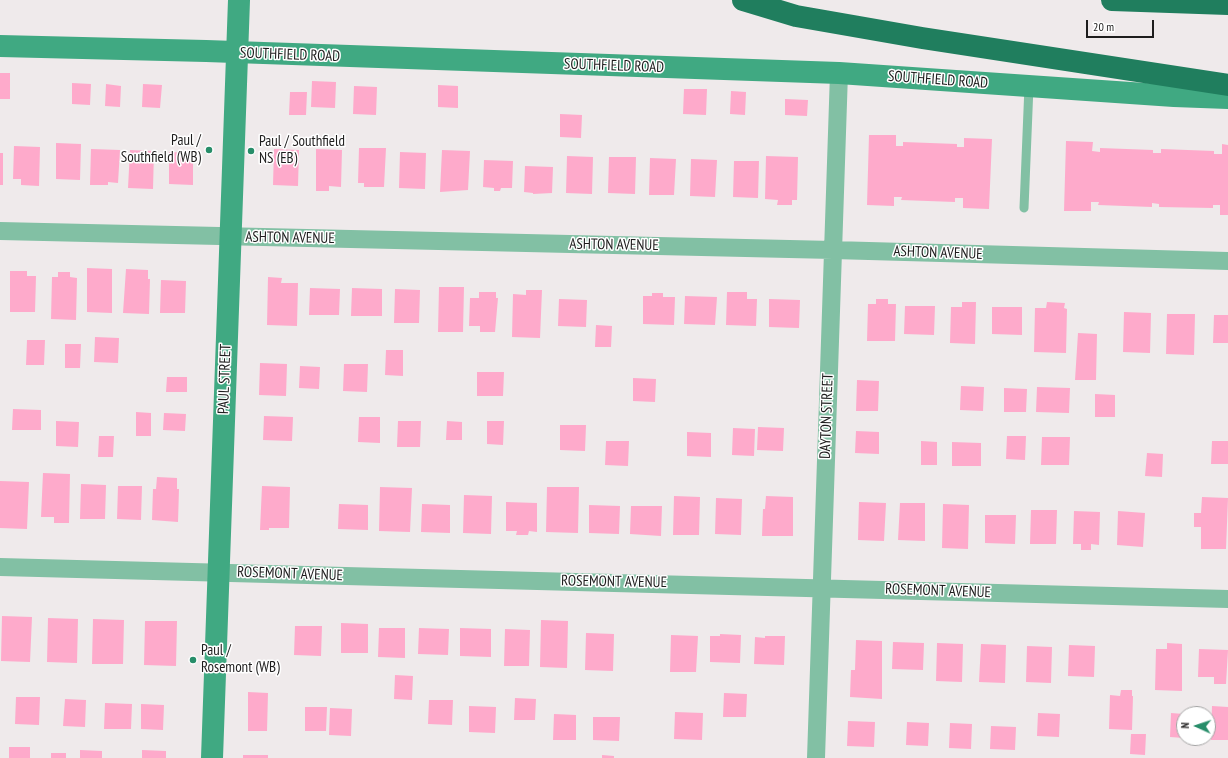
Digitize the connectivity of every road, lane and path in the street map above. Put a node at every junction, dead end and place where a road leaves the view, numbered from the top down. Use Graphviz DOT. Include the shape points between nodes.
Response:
graph roads {
  1 [pos="239,0"];
  2 [pos="743,0"];
  3 [pos="1112,0"];
  4 [pos="1228,4"];
  5 [pos="0,46"];
  6 [pos="237,53"];
  7 [pos="839,73"];
  8 [pos="1029,86"];
  9 [pos="1228,86"];
  10 [pos="1228,98"];
  11 [pos="1024,208"];
  12 [pos="0,231"];
  13 [pos="230,237"];
  14 [pos="833,250"];
  15 [pos="1228,261"];
  16 [pos="0,567"];
  17 [pos="219,572"];
  18 [pos="822,588"];
  19 [pos="1228,599"];
  20 [pos="212,758"];
  21 [pos="816,758"];
  1 -- 6 [label="main road, PAUL STREET"];
  2 -- 9 [label="highway" via="812,19"];
  3 -- 4 [label="highway"];
  5 -- 6 [label="main road, SOUTHFIELD ROAD"];
  6 -- 7 [label="main road, SOUTHFIELD ROAD"];
  6 -- 13 [label="main road, PAUL STREET"];
  7 -- 8 [label="main road, SOUTHFIELD ROAD"];
  7 -- 14 [label="street, DAYTON STREET"];
  8 -- 10 [label="main road, SOUTHFIELD ROAD"];
  8 -- 11 [label="lane"];
  12 -- 13 [label="street, ASHTON AVENUE"];
  13 -- 14 [label="street, ASHTON AVENUE"];
  13 -- 17 [label="main road, PAUL STREET"];
  14 -- 15 [label="street, ASHTON AVENUE"];
  14 -- 18 [label="street, DAYTON STREET"];
  16 -- 17 [label="street, ROSEMONT AVENUE"];
  17 -- 18 [label="street, ROSEMONT AVENUE"];
  17 -- 20 [label="main road, PAUL STREET"];
  18 -- 19 [label="street, ROSEMONT AVENUE"];
  18 -- 21 [label="street, DAYTON STREET"];
}
